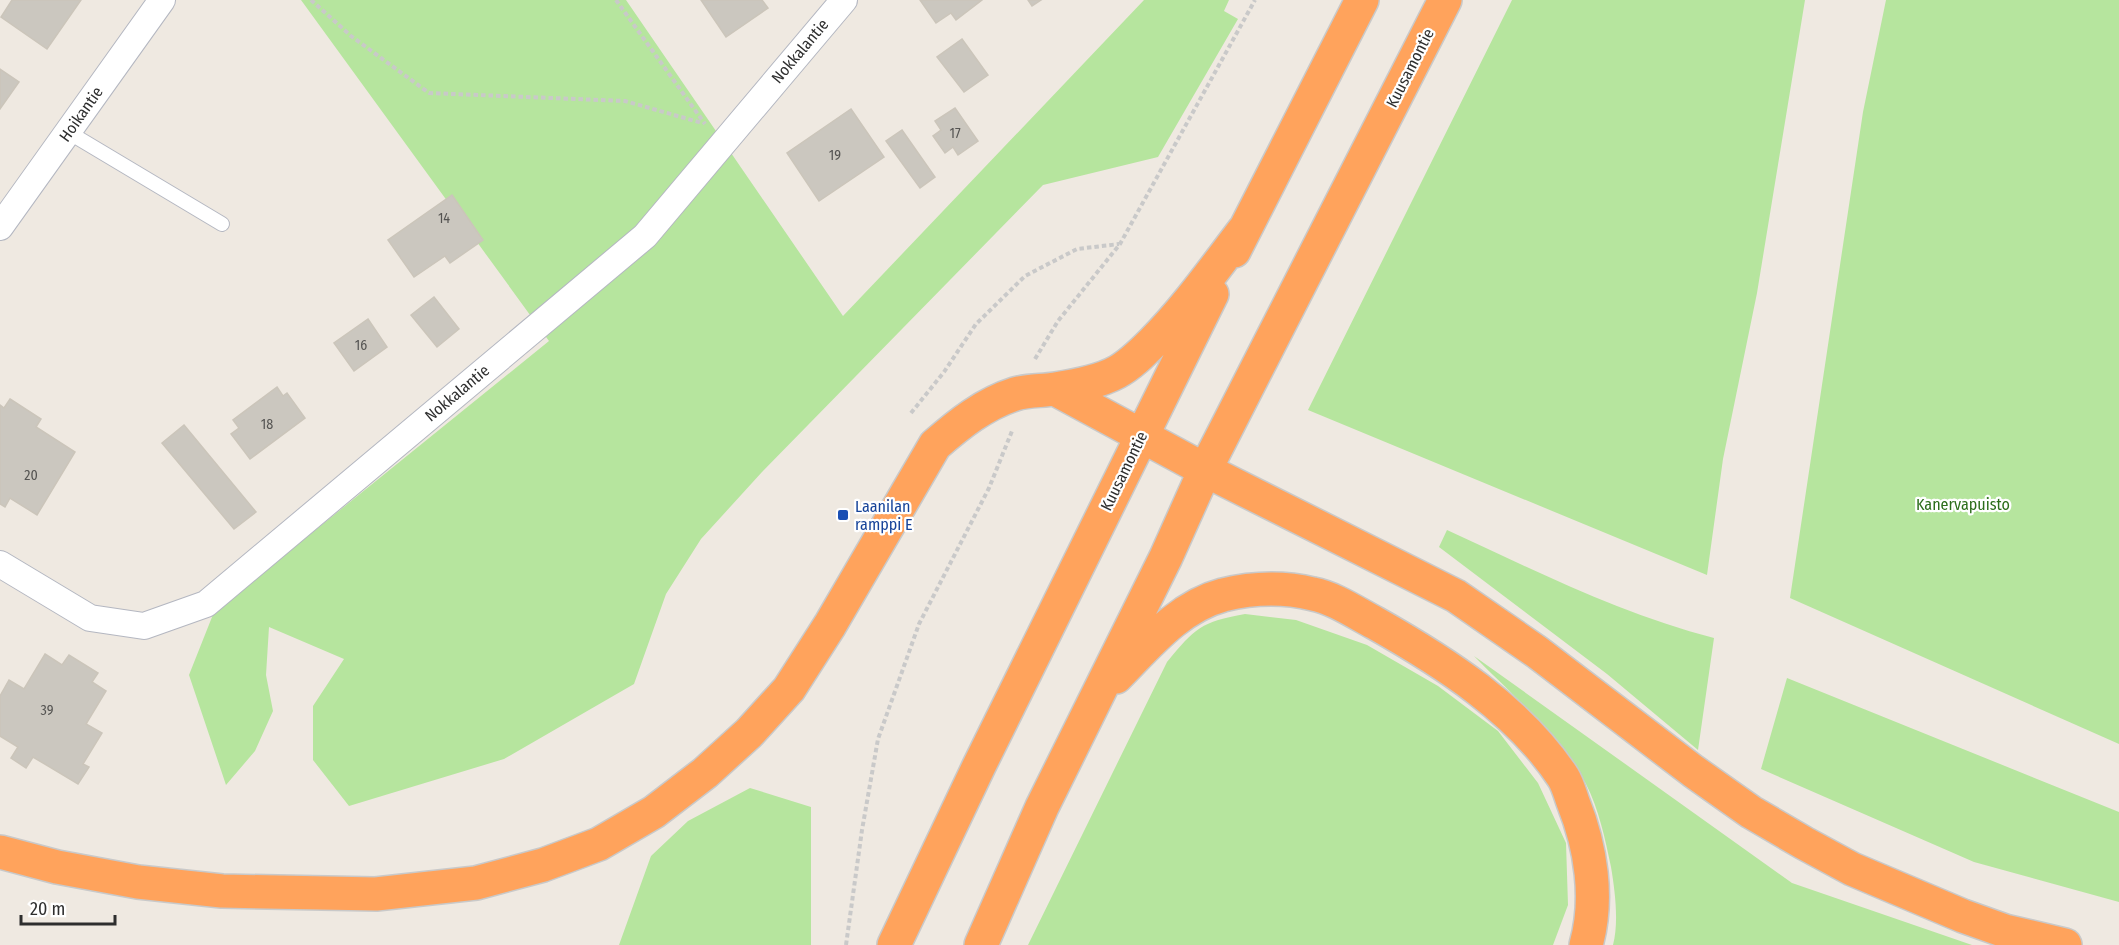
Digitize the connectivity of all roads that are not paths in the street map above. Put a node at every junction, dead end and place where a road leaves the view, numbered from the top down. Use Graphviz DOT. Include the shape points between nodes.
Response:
graph roads {
  1 [pos="162,0"];
  2 [pos="844,0"];
  3 [pos="1362,0"];
  4 [pos="1445,0"];
  5 [pos="68,132"];
  6 [pos="222,224"];
  7 [pos="0,227"];
  8 [pos="1244,230"];
  9 [pos="1055,389"];
  10 [pos="1142,435"];
  11 [pos="1223,435"];
  12 [pos="1205,470"];
  13 [pos="1251,494"];
  14 [pos="2,571"];
  15 [pos="1098,695"];
  16 [pos="0,852"];
  17 [pos="894,945"];
  18 [pos="981,945"];
  19 [pos="1587,945"];
  20 [pos="2065,945"];
  1 -- 5 [label="street, Hoikantie"];
  2 -- 14 [label="street, Nokkalantie" via="645,236 206,604 144,626 90,618"];
  3 -- 8 [label="highway, Kuusamontie"];
  4 -- 11 [label="highway, Kuusamontie"];
  5 -- 6 [label="lane"];
  5 -- 7 [label="street, Hoikantie"];
  8 -- 9 [label="highway" via="1186,305 1135,359 1100,379"];
  8 -- 10 [label="highway, Kuusamontie"];
  9 -- 10 [label="highway"];
  9 -- 16 [label="highway" via="1016,393 996,402 956,426 935,445 789,688 749,733 705,773 654,812 599,844 477,883 376,894 222,891 150,884"];
  10 -- 12 [label="highway"];
  10 -- 17 [label="highway, Kuusamontie"];
  11 -- 12 [label="highway, Kuusamontie"];
  11 -- 13 [label="highway" via="1235,479"];
  12 -- 13 [label="highway"];
  12 -- 15 [label="highway, Kuusamontie"];
  13 -- 20 [label="highway" via="1456,597 1538,652 1751,812 1804,843 1852,869 1964,916 2005,931"];
  15 -- 18 [label="highway, Kuusamontie" via="1042,807"];
  15 -- 19 [label="highway" via="1168,625 1196,606 1221,596 1276,589 1315,594 1352,610 1407,641 1486,696 1541,748 1564,779 1579,818 1592,879"];
}
